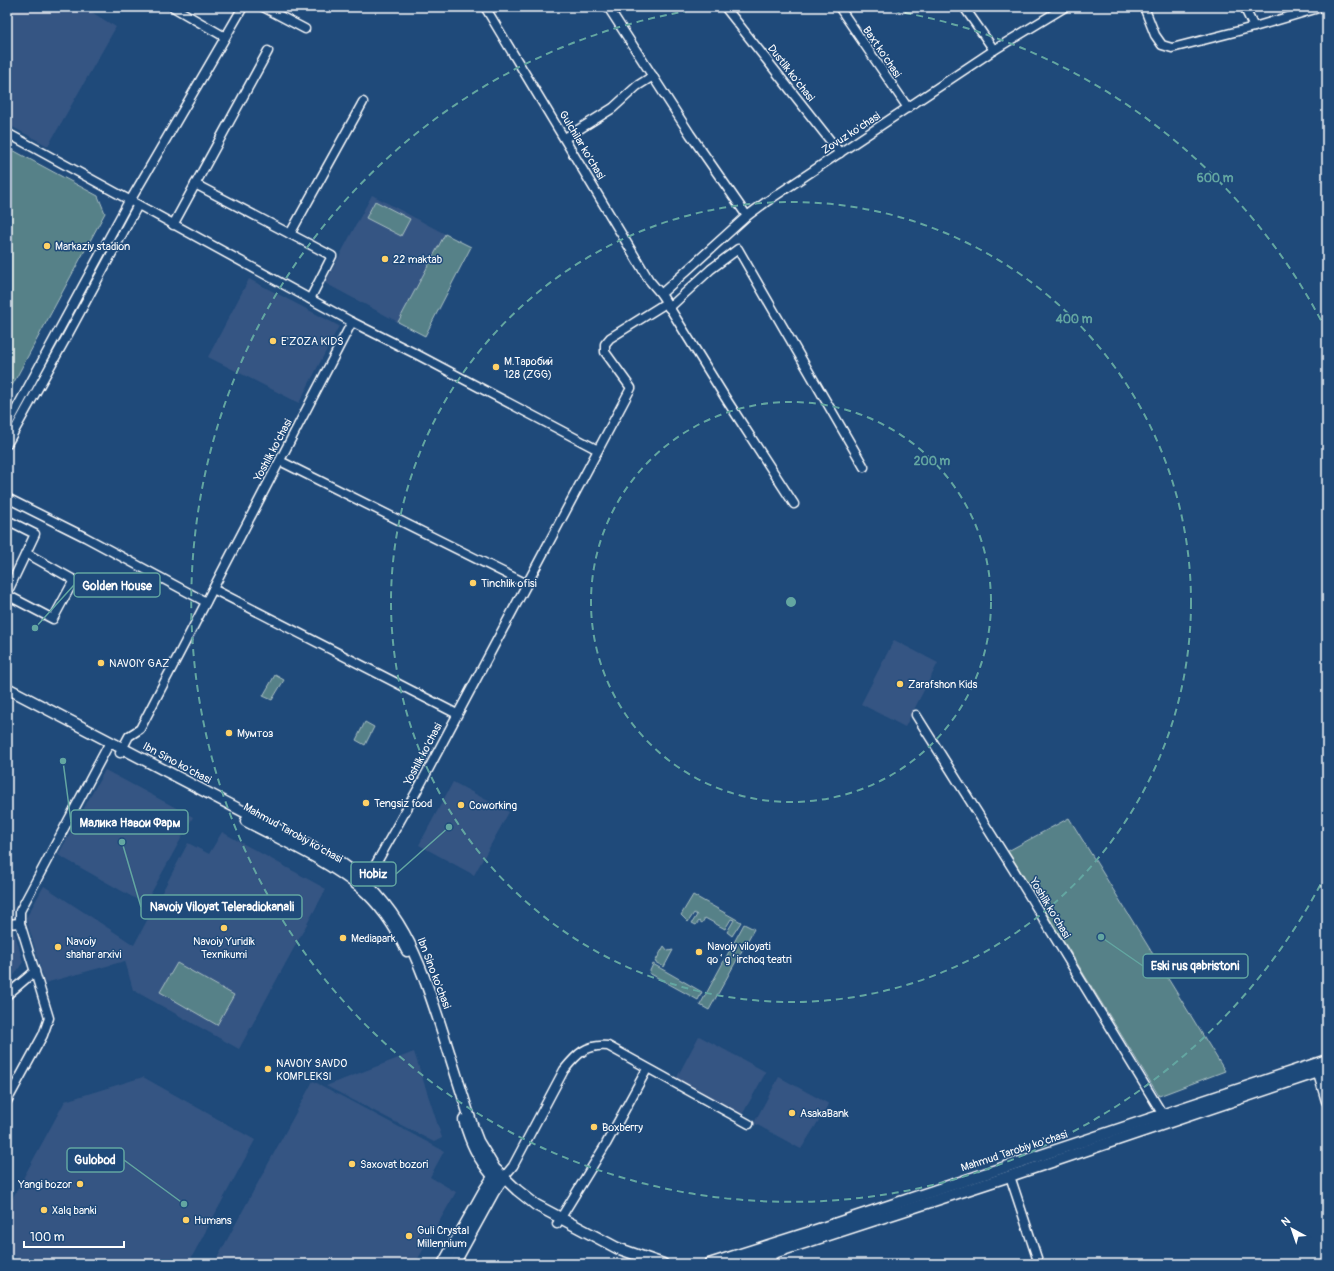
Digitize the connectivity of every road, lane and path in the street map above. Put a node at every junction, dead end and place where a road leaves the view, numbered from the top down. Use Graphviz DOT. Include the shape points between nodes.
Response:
graph roads {
  1 [pos="173,7"];
  2 [pos="243,7"];
  3 [pos="263,7"];
  4 [pos="485,7"];
  5 [pos="608,7"];
  6 [pos="725,7"];
  7 [pos="839,7"];
  8 [pos="964,7"];
  9 [pos="1065,7"];
  10 [pos="1144,7"];
  11 [pos="1244,7"];
  12 [pos="1322,7"];
  13 [pos="1053,10"];
  14 [pos="1254,27"];
  15 [pos="305,29"];
  16 [pos="225,37"];
  17 [pos="994,50"];
  18 [pos="268,51"];
  19 [pos="653,76"];
  20 [pos="363,102"];
  21 [pos="908,108"];
  22 [pos="7,133"];
  23 [pos="564,138"];
  24 [pos="840,153"];
  25 [pos="195,184"];
  26 [pos="132,202"];
  27 [pos="747,216"];
  28 [pos="173,225"];
  29 [pos="290,234"];
  30 [pos="661,294"];
  31 [pos="310,299"];
  32 [pos="668,305"];
  33 [pos="352,322"];
  34 [pos="7,426"];
  35 [pos="7,444"];
  36 [pos="598,450"];
  37 [pos="280,461"];
  38 [pos="864,467"];
  39 [pos="7,498"];
  40 [pos="794,504"];
  41 [pos="7,520"];
  42 [pos="26,553"];
  43 [pos="527,584"];
  44 [pos="213,589"];
  45 [pos="7,594"];
  46 [pos="206,602"];
  47 [pos="7,688"];
  48 [pos="7,695"];
  49 [pos="458,714"];
  50 [pos="916,715"];
  51 [pos="109,744"];
  52 [pos="121,750"];
  53 [pos="363,885"];
  54 [pos="20,923"];
  55 [pos="7,924"];
  56 [pos="35,971"];
  57 [pos="7,995"];
  58 [pos="1323,1065"];
  59 [pos="647,1069"];
  60 [pos="1303,1078"];
  61 [pos="1325,1096"];
  62 [pos="7,1101"];
  63 [pos="1162,1115"];
  64 [pos="749,1124"];
  65 [pos="1010,1176"];
  66 [pos="498,1177"];
  67 [pos="559,1222"];
  68 [pos="772,1259"];
  69 [pos="652,1262"];
  70 [pos="443,1264"];
  71 [pos="454,1264"];
  72 [pos="641,1264"];
  73 [pos="663,1264"];
  74 [pos="709,1264"];
  75 [pos="740,1264"];
  76 [pos="1039,1264"];
  1 -- 16 [label="street"];
  2 -- 16 [label="street"];
  3 -- 15 [label="street"];
  4 -- 23 [label="street, Gulchilar ko'chasi"];
  5 -- 19 [label="street"];
  6 -- 24 [label="street, Dustlik ko'chasi"];
  7 -- 21 [label="street, Baxt ko'chasi"];
  8 -- 17 [label="street"];
  9 -- 13 [label="street, Zovuz ko'chasi"];
  10 -- 14 [label="street" via="1155,35 1162,45 1172,48"];
  11 -- 14 [label="street"];
  12 -- 14 [label="street"];
  13 -- 17 [label="street, Zovuz ko'chasi"];
  16 -- 26 [label="street"];
  17 -- 21 [label="street, Zovuz ko'chasi"];
  18 -- 25 [label="street"];
  19 -- 23 [label="street" via="613,108"];
  19 -- 27 [label="street"];
  20 -- 29 [label="street"];
  21 -- 24 [label="street, Zovuz ko'chasi"];
  22 -- 26 [label="street"];
  23 -- 30 [label="street, Gulchilar ko'chasi" via="649,280"];
  24 -- 27 [label="street, Zovuz ko'chasi"];
  25 -- 28 [label="street"];
  25 -- 29 [label="street"];
  26 -- 28 [label="street"];
  26 -- 34 [label="street"];
  26 -- 35 [label="street" via="66,338"];
  27 -- 30 [label="street, Zovuz ko'chasi"];
  28 -- 31 [label="street"];
  29 -- 31 [label="street" via="332,256"];
  30 -- 32 [label="street, Gulchilar ko'chasi"];
  31 -- 33 [label="street"];
  32 -- 36 [label="street, Yoshlik ko'chasi" via="610,338 605,344 605,352 631,388"];
  32 -- 38 [label="street" via="738,249"];
  32 -- 40 [label="street, Gulchilar ko'chasi"];
  33 -- 36 [label="street"];
  33 -- 37 [label="street, Yoshlik ko'chasi"];
  36 -- 43 [label="street, Yoshlik ko'chasi"];
  37 -- 43 [label="street"];
  37 -- 44 [label="street, Yoshlik ko'chasi"];
  39 -- 46 [label="street" via="86,537"];
  41 -- 42 [label="street" via="35,534"];
  42 -- 45 [label="street"];
  42 -- 45 [label="street" via="74,580 53,619"];
  43 -- 49 [label="street, Yoshlik ko'chasi"];
  44 -- 46 [label="street, Yoshlik ko'chasi"];
  44 -- 49 [label="street"];
  46 -- 52 [label="street, Yoshlik ko'chasi" via="140,729 129,736"];
  47 -- 51 [label="main road"];
  48 -- 51 [label="main road, Mahmud Tarobiy ko'chasi"];
  49 -- 53 [label="street, Yoshlik ko'chasi"];
  50 -- 63 [label="street, Yoshlik ko'chasi"];
  51 -- 52 [label="main road, Mahmud Tarobiy ko'chasi"];
  51 -- 54 [label="street" via="20,911"];
  52 -- 53 [label="main road, Mahmud Tarobiy ko'chasi"];
  53 -- 66 [label="main road, Mahmud Tarobiy ko'chasi" via="390,921 407,952 468,1135 480,1160"];
  54 -- 55 [label="street"];
  54 -- 56 [label="street"];
  56 -- 57 [label="street"];
  56 -- 62 [label="street" via="48,1018 43,1035"];
  58 -- 60 [label="main road, Mahmud Tarobiy ko'chasi"];
  58 -- 61 [label="main road"];
  58 -- 63 [label="main road, Mahmud Tarobiy ko'chasi"];
  59 -- 64 [label="street"];
  59 -- 66 [label="street" via="608,1046 586,1048 575,1056 564,1070 513,1166"];
  59 -- 67 [label="street"];
  60 -- 61 [label="main road" via="1311,1080"];
  60 -- 65 [label="main road, Mahmud Tarobiy ko'chasi"];
  63 -- 74 [label="main road, Mahmud Tarobiy ko'chasi"];
  65 -- 68 [label="main road, Mahmud Tarobiy ko'chasi"];
  65 -- 76 [label="street"];
  66 -- 67 [label="main road, Mahmud Tarobiy ko'chasi" via="534,1211"];
  66 -- 70 [label="main road"];
  66 -- 71 [label="main road" via="493,1193"];
  67 -- 69 [label="main road"];
  67 -- 72 [label="main road, Mahmud Tarobiy ko'chasi" via="609,1251"];
  68 -- 75 [label="main road, Mahmud Tarobiy ko'chasi"];
  69 -- 73 [label="main road"];
}
